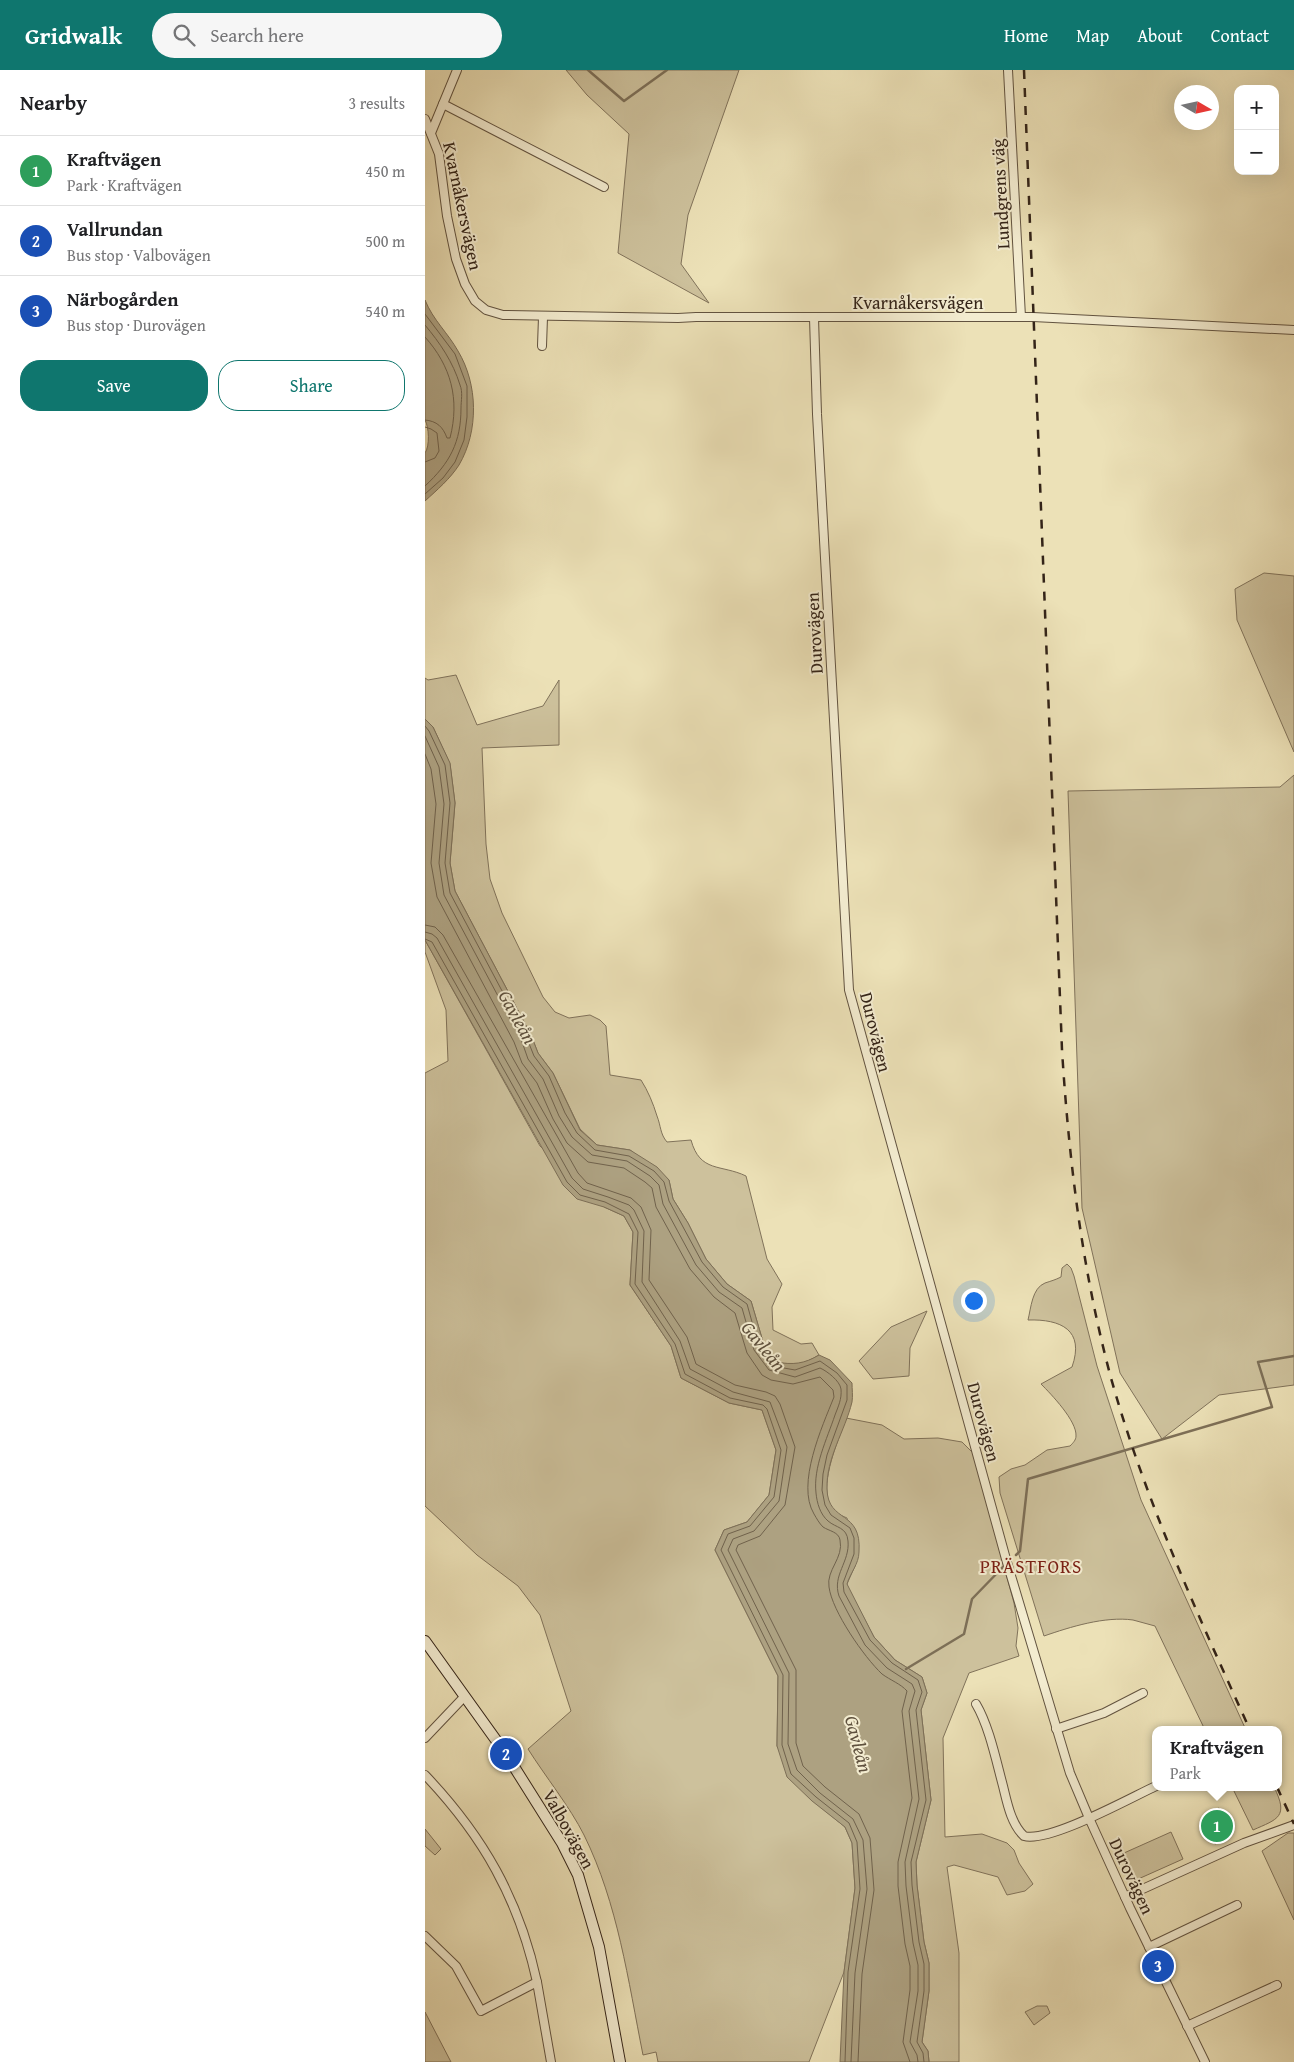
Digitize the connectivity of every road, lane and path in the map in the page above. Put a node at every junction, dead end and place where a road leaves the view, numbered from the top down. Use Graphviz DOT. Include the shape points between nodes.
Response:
graph roads {
  1 [pos="457,70"];
  2 [pos="1008,70"];
  3 [pos="443,104"];
  4 [pos="425,119"];
  5 [pos="431,132"];
  6 [pos="604,186"];
  7 [pos="543,317"];
  8 [pos="1021,317"];
  9 [pos="814,318"];
  10 [pos="1294,330"];
  11 [pos="542,346"];
  12 [pos="425,1641"];
  13 [pos="1143,1693"];
  14 [pos="465,1697"];
  15 [pos="976,1704"];
  16 [pos="1056,1729"];
  17 [pos="425,1738"];
  18 [pos="425,1774"];
  19 [pos="1152,1788"];
  20 [pos="1089,1818"];
  21 [pos="1294,1824"];
  22 [pos="1125,1897"];
  23 [pos="1237,1905"];
  24 [pos="425,1936"];
  25 [pos="1149,1947"];
  26 [pos="537,1982"];
  27 [pos="1277,1985"];
  28 [pos="1187,2026"];
  29 [pos="551,2062"];
  30 [pos="620,2062"];
  31 [pos="1205,2062"];
  1 -- 3 [label="street, Kvarnåkersvägen"];
  2 -- 8 [label="street, Lundgrens väg"];
  3 -- 5 [label="street, Kvarnåkersvägen"];
  3 -- 6 [label="street, Kvarnåkersvägen"];
  4 -- 5 [label="street, Kvarnåkersvägen"];
  5 -- 7 [label="street, Kvarnåkersvägen" via="439,154 445,208 456,259 475,302 486,310 503,315"];
  7 -- 9 [label="street, Kvarnåkersvägen"];
  7 -- 11 [label="street"];
  8 -- 9 [label="street, Kvarnåkersvägen"];
  8 -- 10 [label="street, Kvarnåkersvägen"];
  9 -- 16 [label="street, Durovägen" via="849,990"];
  12 -- 14 [label="main road, Valbovägen"];
  13 -- 16 [label="street" via="1104,1713"];
  14 -- 17 [label="street"];
  14 -- 30 [label="main road, Valbovägen" via="506,1754 578,1875 599,1947"];
  15 -- 20 [label="street" via="1007,1802 1020,1832 1028,1837 1039,1836"];
  16 -- 20 [label="street, Durovägen"];
  18 -- 26 [label="street" via="458,1810 498,1873 523,1928"];
  19 -- 20 [label="street"];
  20 -- 22 [label="street, Durovägen"];
  21 -- 22 [label="street"];
  22 -- 25 [label="street, Durovägen"];
  23 -- 25 [label="street"];
  24 -- 26 [label="street" via="456,1966 481,2011"];
  25 -- 28 [label="street, Durovägen"];
  26 -- 29 [label="street"];
  27 -- 28 [label="street"];
  28 -- 31 [label="street, Durovägen"];
}
